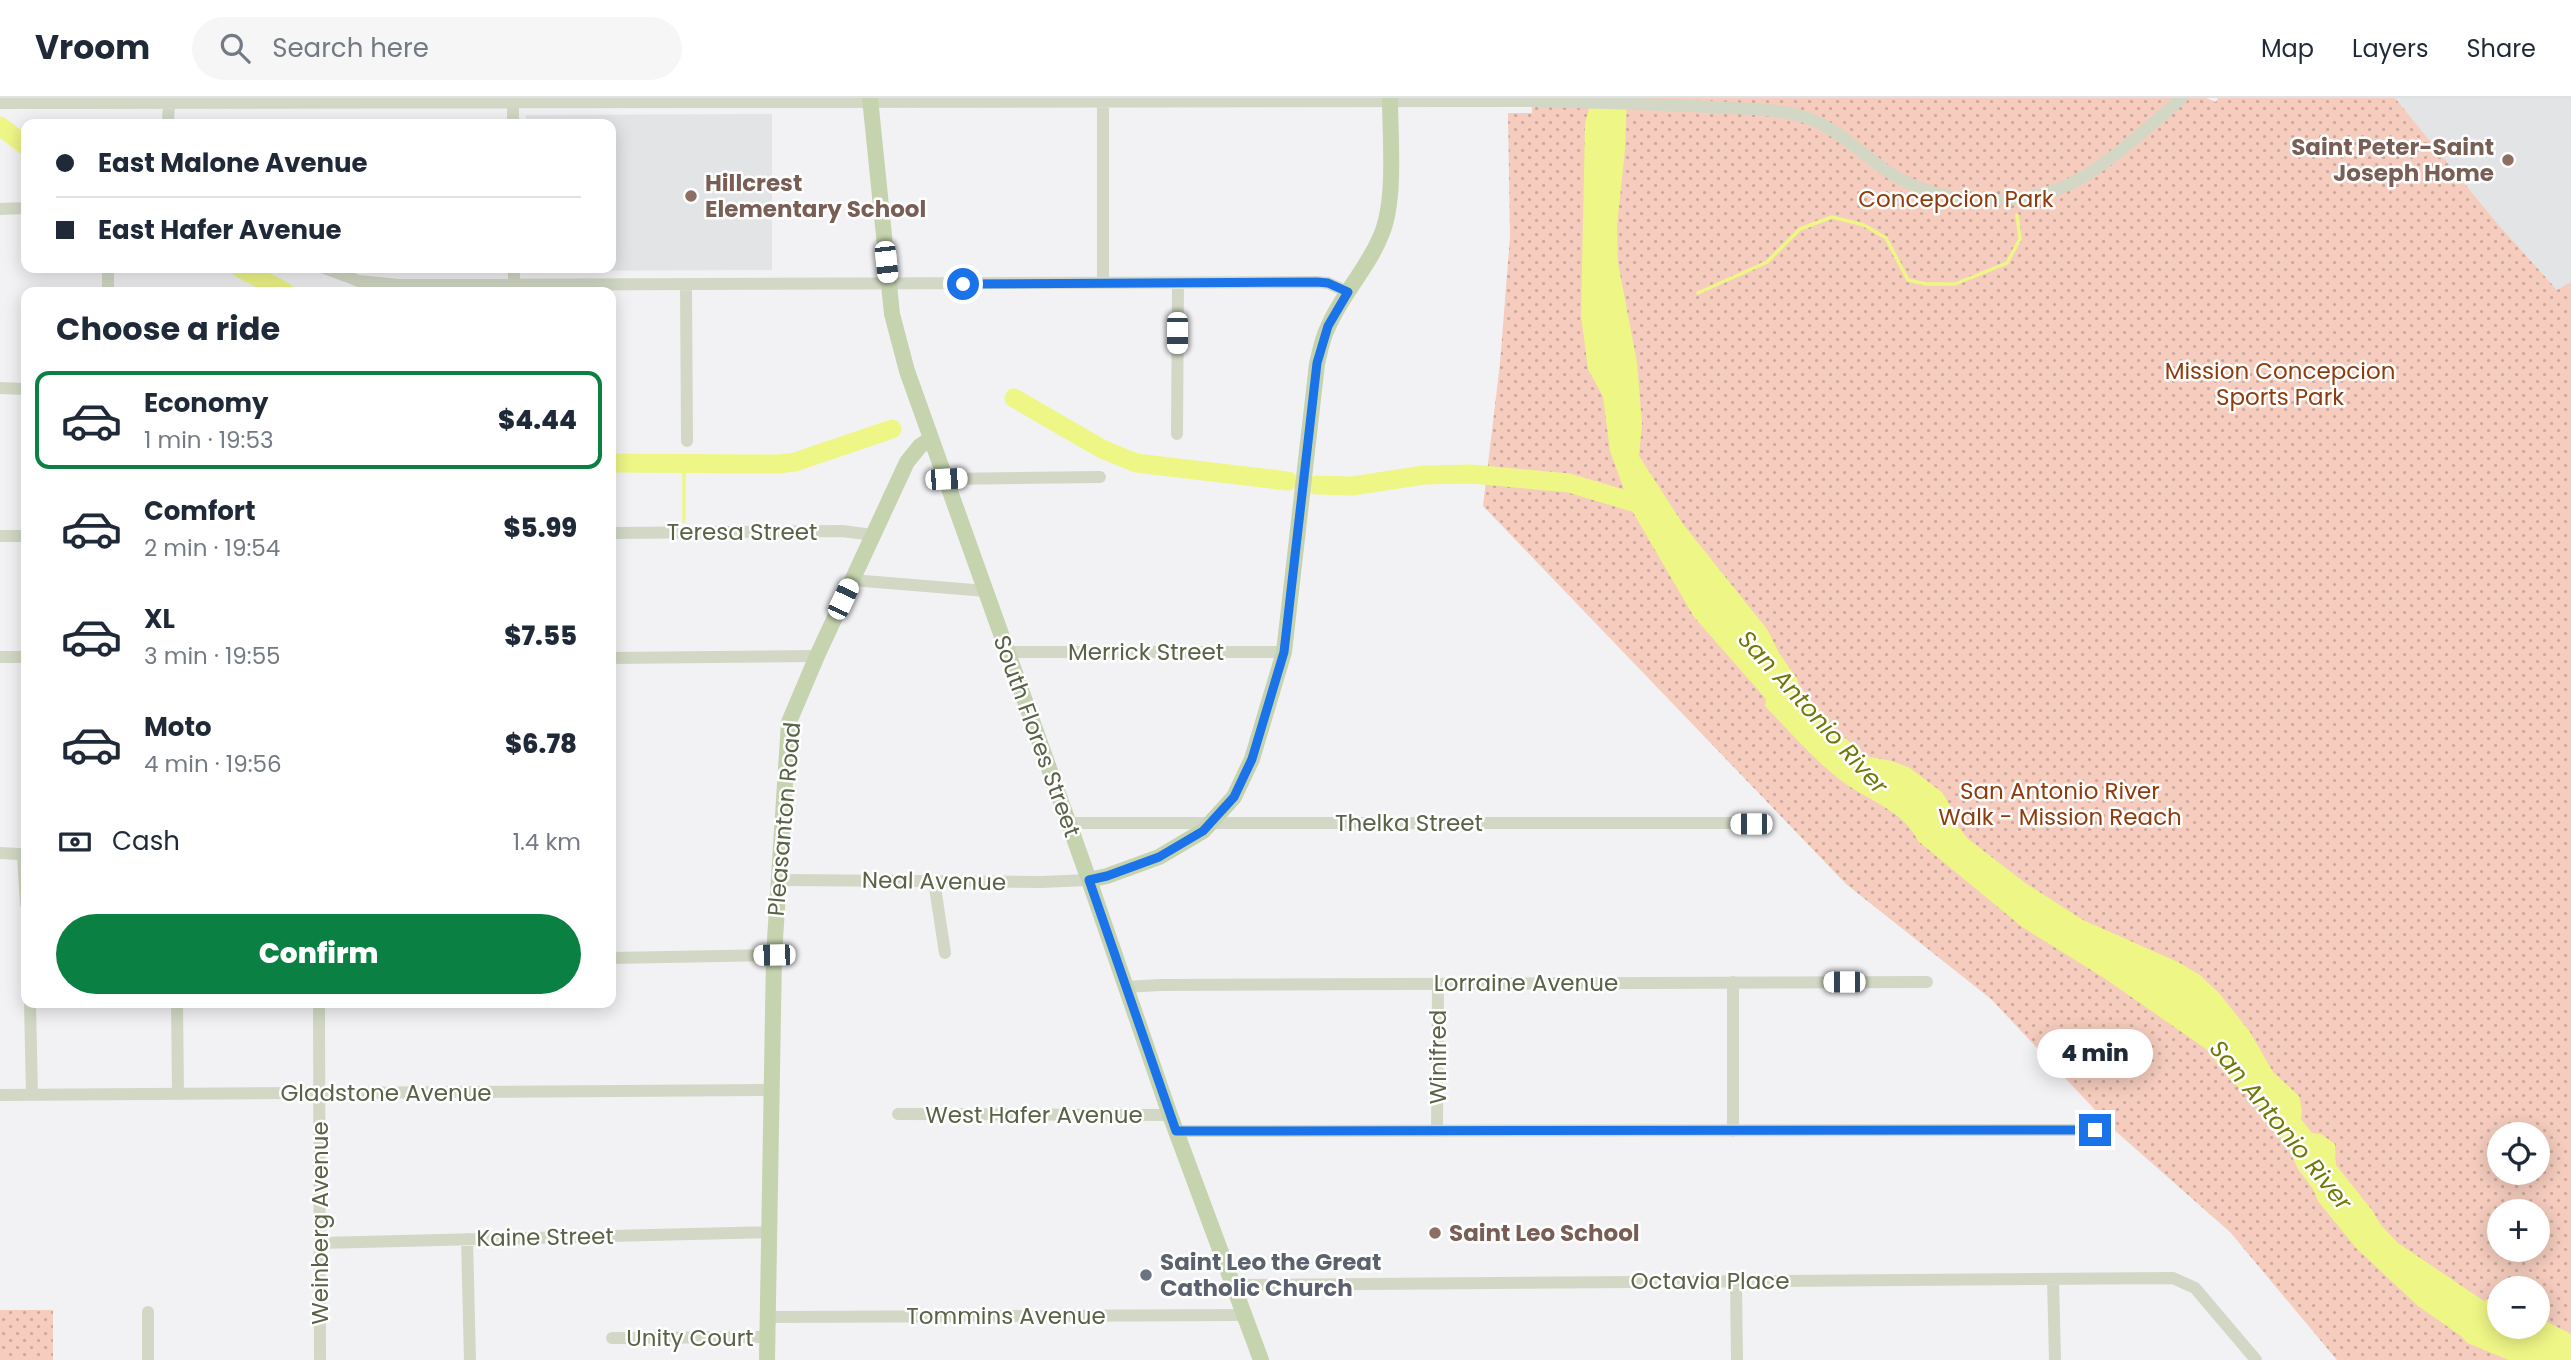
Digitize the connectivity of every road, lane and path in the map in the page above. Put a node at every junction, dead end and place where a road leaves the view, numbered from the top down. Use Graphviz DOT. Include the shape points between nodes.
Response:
graph roads {
  1 [pos="2182,98"];
  2 [pos="870,99"];
  3 [pos="169,100"];
  4 [pos="513,100"];
  5 [pos="1390,100"];
  6 [pos="1102,101"];
  7 [pos="0,103"];
  8 [pos="169,119"];
  9 [pos="513,119"];
  10 [pos="21,208"];
  11 [pos="0,209"];
  12 [pos="337,273"];
  13 [pos="1178,282"];
  14 [pos="1103,283"];
  15 [pos="686,284"];
  16 [pos="888,284"];
  17 [pos="458,287"];
  18 [pos="583,287"];
  19 [pos="1348,292"];
  20 [pos="0,388"];
  21 [pos="21,388"];
  22 [pos="1177,434"];
  23 [pos="932,439"];
  24 [pos="687,441"];
  25 [pos="1100,477"];
  26 [pos="946,479"];
  27 [pos="616,533"];
  28 [pos="873,535"];
  29 [pos="0,536"];
  30 [pos="21,536"];
  31 [pos="852,580"];
  32 [pos="986,591"];
  33 [pos="1007,652"];
  34 [pos="1284,652"];
  35 [pos="817,656"];
  36 [pos="0,657"];
  37 [pos="21,657"];
  38 [pos="616,658"];
  39 [pos="1212,823"];
  40 [pos="1068,824"];
  41 [pos="1751,824"];
  42 [pos="0,853"];
  43 [pos="21,855"];
  44 [pos="779,880"];
  45 [pos="1089,880"];
  46 [pos="934,881"];
  47 [pos="945,953"];
  48 [pos="774,955"];
  49 [pos="616,958"];
  50 [pos="1733,982"];
  51 [pos="1927,982"];
  52 [pos="1438,984"];
  53 [pos="1125,987"];
  54 [pos="30,1008"];
  55 [pos="177,1008"];
  56 [pos="319,1008"];
  57 [pos="771,1090"];
  58 [pos="320,1093"];
  59 [pos="178,1094"];
  60 [pos="0,1095"];
  61 [pos="32,1095"];
  62 [pos="898,1114"];
  63 [pos="1170,1115"];
  64 [pos="1437,1130"];
  65 [pos="2095,1130"];
  66 [pos="1176,1131"];
  67 [pos="1733,1131"];
  68 [pos="770,1232"];
  69 [pos="467,1239"];
  70 [pos="321,1243"];
  71 [pos="2053,1279"];
  72 [pos="1736,1281"];
  73 [pos="1233,1284"];
  74 [pos="148,1312"];
  75 [pos="1244,1315"];
  76 [pos="768,1317"];
  77 [pos="768,1337"];
  78 [pos="612,1338"];
  79 [pos="148,1360"];
  80 [pos="320,1360"];
  81 [pos="470,1360"];
  82 [pos="767,1360"];
  83 [pos="1261,1360"];
  84 [pos="1737,1360"];
  85 [pos="2055,1360"];
  86 [pos="2256,1360"];
  1 -- 5 [label="street" via="2081,178 2050,191 1986,200 1956,197 1908,182 1836,133 1804,117 1769,110"];
  2 -- 4 [label="street"];
  2 -- 6 [label="street"];
  2 -- 16 [label="main road, South Flores Street"];
  3 -- 4 [label="street"];
  3 -- 7 [label="street"];
  3 -- 8 [label="street"];
  4 -- 9 [label="street"];
  5 -- 6 [label="street"];
  5 -- 19 [label="main road" via="1385,223 1373,255"];
  6 -- 14 [label="street"];
  10 -- 11 [label="street"];
  12 -- 17 [label="street" via="375,284"];
  13 -- 14 [label="street"];
  13 -- 19 [label="street" via="1317,282"];
  13 -- 22 [label="street"];
  14 -- 16 [label="street"];
  15 -- 16 [label="street"];
  15 -- 18 [label="street"];
  15 -- 24 [label="street"];
  16 -- 23 [label="main road, South Flores Street" via="902,354"];
  19 -- 34 [label="main road" via="1328,326 1317,363"];
  20 -- 21 [label="street"];
  23 -- 26 [label="main road, South Flores Street"];
  23 -- 28 [label="main road, Pleasanton Road" via="907,462"];
  25 -- 26 [label="street"];
  26 -- 32 [label="main road, South Flores Street"];
  27 -- 28 [label="street, Teresa Street" via="842,531"];
  28 -- 31 [label="main road, Pleasanton Road"];
  29 -- 30 [label="street"];
  31 -- 32 [label="street"];
  31 -- 35 [label="main road, Pleasanton Road"];
  32 -- 33 [label="main road, South Flores Street"];
  33 -- 34 [label="street, Merrick Street"];
  33 -- 40 [label="main road, South Flores Street"];
  34 -- 39 [label="main road" via="1252,759 1234,797"];
  35 -- 38 [label="street"];
  35 -- 44 [label="main road, Pleasanton Road" via="789,722"];
  36 -- 37 [label="street"];
  39 -- 40 [label="street, Thelka Street"];
  39 -- 41 [label="street, Thelka Street"];
  39 -- 45 [label="main road" via="1159,857"];
  40 -- 45 [label="main road, South Flores Street"];
  42 -- 43 [label="street"];
  44 -- 46 [label="street, Neal Avenue"];
  44 -- 48 [label="main road, Pleasanton Road"];
  45 -- 46 [label="street, Neal Avenue"];
  45 -- 53 [label="main road, South Flores Street"];
  46 -- 47 [label="street"];
  48 -- 49 [label="street"];
  48 -- 57 [label="main road, Pleasanton Road"];
  50 -- 51 [label="street, Lorraine Avenue"];
  50 -- 52 [label="street, Lorraine Avenue"];
  50 -- 67 [label="street"];
  52 -- 53 [label="street, Lorraine Avenue"];
  52 -- 64 [label="street, Winifred"];
  53 -- 63 [label="main road, South Flores Street"];
  54 -- 61 [label="street"];
  55 -- 59 [label="street"];
  56 -- 58 [label="street, Weinberg Avenue"];
  57 -- 58 [label="street, Gladstone Avenue"];
  57 -- 68 [label="main road, Pleasanton Road"];
  58 -- 59 [label="street, Gladstone Avenue"];
  58 -- 70 [label="street, Weinberg Avenue"];
  59 -- 61 [label="street, Gladstone Avenue"];
  60 -- 61 [label="street, Gladstone Avenue"];
  62 -- 63 [label="street, West Hafer Avenue"];
  63 -- 66 [label="main road, South Flores Street"];
  64 -- 66 [label="street"];
  64 -- 67 [label="street"];
  65 -- 67 [label="street"];
  66 -- 73 [label="main road, South Flores Street"];
  68 -- 69 [label="street, Kaine Street"];
  68 -- 76 [label="main road, Pleasanton Road"];
  69 -- 70 [label="street, Kaine Street"];
  69 -- 81 [label="street"];
  70 -- 80 [label="street, Weinberg Avenue"];
  71 -- 72 [label="street, Octavia Place"];
  71 -- 85 [label="street"];
  71 -- 86 [label="street, Octavia Place" via="2173,1278 2187,1282"];
  72 -- 73 [label="street, Octavia Place"];
  72 -- 84 [label="street"];
  73 -- 75 [label="main road, South Flores Street"];
  74 -- 79 [label="street"];
  75 -- 76 [label="street, Tommins Avenue"];
  75 -- 83 [label="main road, South Flores Street"];
  76 -- 77 [label="main road, Pleasanton Road"];
  77 -- 78 [label="street, Unity Court"];
  77 -- 82 [label="main road, Pleasanton Road"];
}
